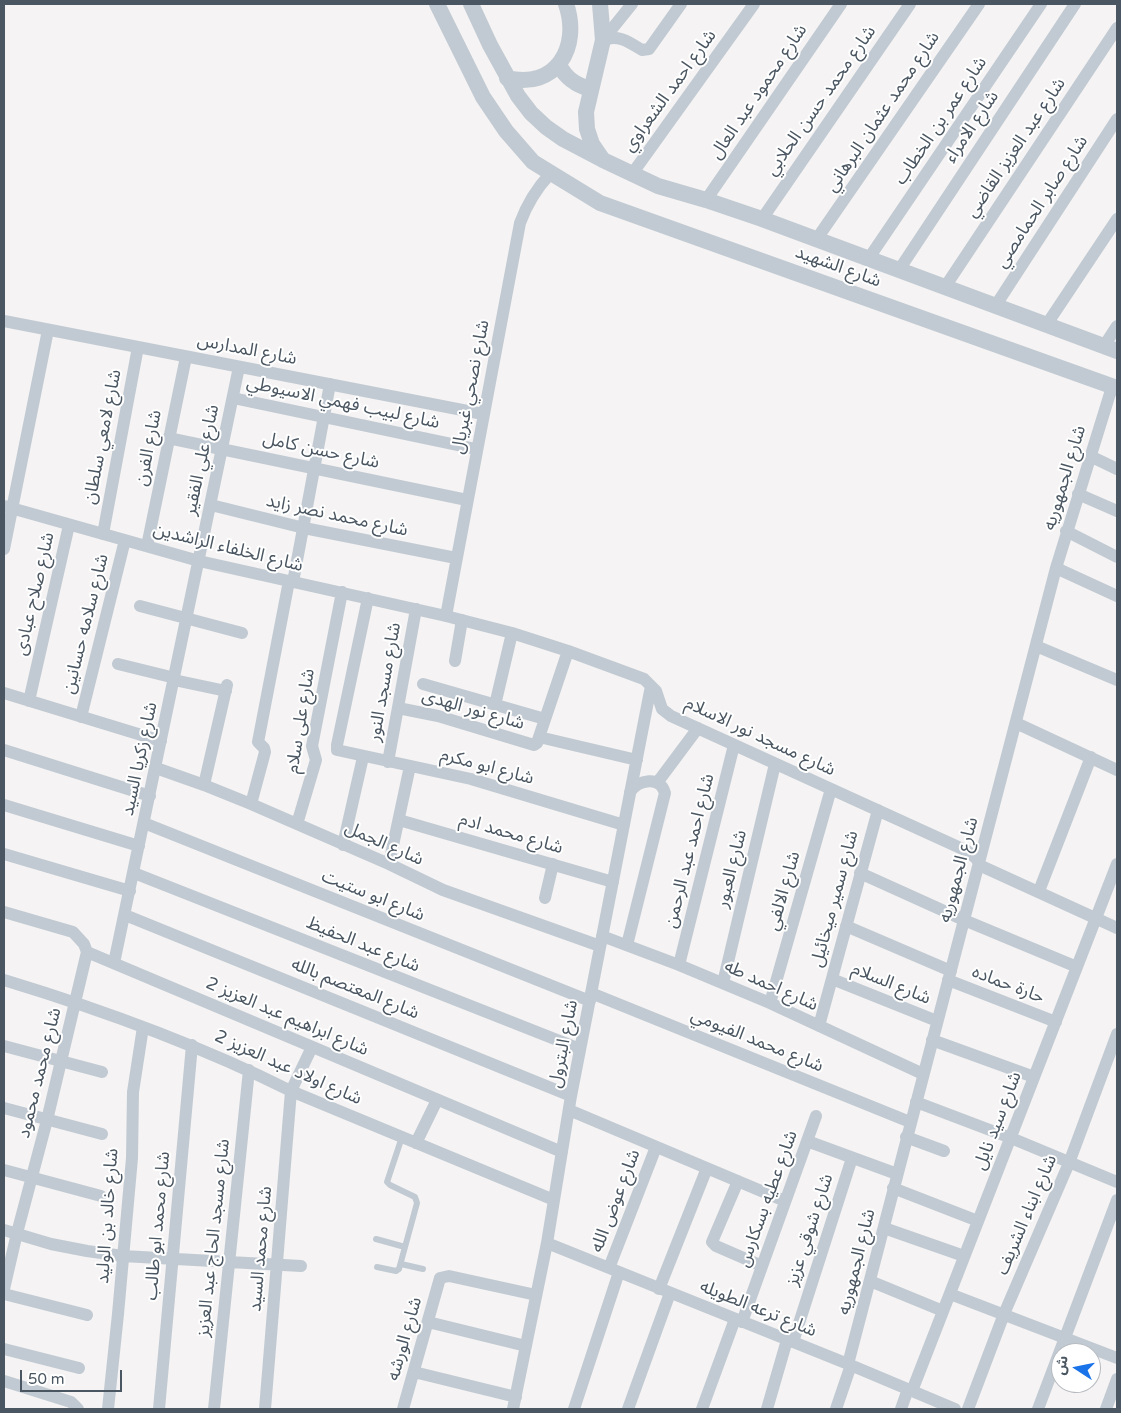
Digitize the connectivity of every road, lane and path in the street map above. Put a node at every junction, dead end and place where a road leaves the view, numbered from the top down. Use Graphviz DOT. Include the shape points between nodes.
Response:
graph roads {
  1 [pos="437,4"];
  2 [pos="471,4"];
  3 [pos="566,4"];
  4 [pos="600,4"];
  5 [pos="632,4"];
  6 [pos="681,4"];
  7 [pos="754,4"];
  8 [pos="841,4"];
  9 [pos="910,4"];
  10 [pos="979,4"];
  11 [pos="1041,4"];
  12 [pos="1075,4"];
  13 [pos="1117,28"];
  14 [pos="603,40"];
  15 [pos="558,65"];
  16 [pos="507,78"];
  17 [pos="590,89"];
  18 [pos="1117,119"];
  19 [pos="603,160"];
  20 [pos="550,174"];
  21 [pos="632,174"];
  22 [pos="706,200"];
  23 [pos="762,219"];
  24 [pos="1117,219"];
  25 [pos="816,240"];
  26 [pos="869,258"];
  27 [pos="899,270"];
  28 [pos="945,287"];
  29 [pos="996,304"];
  30 [pos="4,321"];
  31 [pos="1047,324"];
  32 [pos="1117,326"];
  33 [pos="48,330"];
  34 [pos="138,347"];
  35 [pos="1111,348"];
  36 [pos="186,356"];
  37 [pos="239,367"];
  38 [pos="330,384"];
  39 [pos="1114,387"];
  40 [pos="233,398"];
  41 [pos="483,414"];
  42 [pos="324,417"];
  43 [pos="168,438"];
  44 [pos="223,448"];
  45 [pos="476,449"];
  46 [pos="1090,456"];
  47 [pos="315,468"];
  48 [pos="1117,469"];
  49 [pos="1078,494"];
  50 [pos="467,500"];
  51 [pos="210,506"];
  52 [pos="8,508"];
  53 [pos="1117,511"];
  54 [pos="69,525"];
  55 [pos="304,528"];
  56 [pos="1066,531"];
  57 [pos="103,534"];
  58 [pos="125,540"];
  59 [pos="147,546"];
  60 [pos="4,549"];
  61 [pos="1117,557"];
  62 [pos="456,558"];
  63 [pos="199,561"];
  64 [pos="1056,568"];
  65 [pos="291,581"];
  66 [pos="342,592"];
  67 [pos="1117,596"];
  68 [pos="368,598"];
  69 [pos="140,606"];
  70 [pos="416,609"];
  71 [pos="446,616"];
  72 [pos="187,619"];
  73 [pos="462,620"];
  74 [pos="242,633"];
  75 [pos="512,633"];
  76 [pos="1036,646"];
  77 [pos="568,651"];
  78 [pos="455,661"];
  79 [pos="118,664"];
  80 [pos="174,679"];
  81 [pos="1117,680"];
  82 [pos="423,684"];
  83 [pos="651,686"];
  84 [pos="4,693"];
  85 [pos="29,701"];
  86 [pos="495,705"];
  87 [pos="398,708"];
  88 [pos="81,717"];
  89 [pos="545,719"];
  90 [pos="1016,723"];
  91 [pos="698,728"];
  92 [pos="538,740"];
  93 [pos="161,741"];
  94 [pos="734,745"];
  95 [pos="4,750"];
  96 [pos="363,756"];
  97 [pos="1091,757"];
  98 [pos="637,760"];
  99 [pos="388,762"];
  100 [pos="776,764"];
  101 [pos="410,766"];
  102 [pos="156,768"];
  103 [pos="1117,770"];
  104 [pos="657,783"];
  105 [pos="204,785"];
  106 [pos="831,789"];
  107 [pos="630,792"];
  108 [pos="150,796"];
  109 [pos="251,804"];
  110 [pos="4,805"];
  111 [pos="878,810"];
  112 [pos="399,820"];
  113 [pos="144,823"];
  114 [pos="297,824"];
  115 [pos="624,825"];
  116 [pos="343,845"];
  117 [pos="139,846"];
  118 [pos="4,854"];
  119 [pos="389,864"];
  120 [pos="553,864"];
  121 [pos="978,864"];
  122 [pos="1117,864"];
  123 [pos="134,873"];
  124 [pos="860,873"];
  125 [pos="613,882"];
  126 [pos="130,891"];
  127 [pos="1039,891"];
  128 [pos="546,898"];
  129 [pos="4,912"];
  130 [pos="125,915"];
  131 [pos="1096,918"];
  132 [pos="964,920"];
  133 [pos="846,926"];
  134 [pos="1117,928"];
  135 [pos="601,941"];
  136 [pos="627,945"];
  137 [pos="87,952"];
  138 [pos="114,963"];
  139 [pos="679,965"];
  140 [pos="1077,966"];
  141 [pos="949,975"];
  142 [pos="4,980"];
  143 [pos="832,980"];
  144 [pos="723,983"];
  145 [pos="591,997"];
  146 [pos="76,1002"];
  147 [pos="770,1003"];
  148 [pos="937,1021"];
  149 [pos="1056,1022"];
  150 [pos="143,1026"];
  151 [pos="819,1026"];
  152 [pos="1117,1034"];
  153 [pos="932,1040"];
  154 [pos="192,1045"];
  155 [pos="4,1046"];
  156 [pos="312,1047"];
  157 [pos="580,1049"];
  158 [pos="62,1061"];
  159 [pos="250,1070"];
  160 [pos="102,1072"];
  161 [pos="923,1074"];
  162 [pos="1034,1077"];
  163 [pos="292,1091"];
  164 [pos="571,1096"];
  165 [pos="437,1100"];
  166 [pos="916,1102"];
  167 [pos="4,1108"];
  168 [pos="569,1110"];
  169 [pos="816,1116"];
  170 [pos="48,1120"];
  171 [pos="910,1122"];
  172 [pos="102,1134"];
  173 [pos="402,1137"];
  174 [pos="906,1137"];
  175 [pos="1011,1138"];
  176 [pos="807,1141"];
  177 [pos="416,1143"];
  178 [pos="656,1147"];
  179 [pos="944,1151"];
  180 [pos="562,1152"];
  181 [pos="852,1158"];
  182 [pos="1068,1163"];
  183 [pos="707,1168"];
  184 [pos="4,1170"];
  185 [pos="897,1174"];
  186 [pos="32,1177"];
  187 [pos="738,1181"];
  188 [pos="1117,1182"];
  189 [pos="893,1188"];
  190 [pos="101,1196"];
  191 [pos="554,1200"];
  192 [pos="1117,1200"];
  193 [pos="785,1201"];
  194 [pos="978,1220"];
  195 [pos="884,1228"];
  196 [pos="4,1230"];
  197 [pos="17,1233"];
  198 [pos="376,1239"];
  199 [pos="547,1243"];
  200 [pos="405,1247"];
  201 [pos="123,1256"];
  202 [pos="964,1256"];
  203 [pos="172,1259"];
  204 [pos="230,1262"];
  205 [pos="401,1264"];
  206 [pos="277,1265"];
  207 [pos="302,1266"];
  208 [pos="762,1266"];
  209 [pos="377,1267"];
  210 [pos="423,1269"];
  211 [pos="614,1270"];
  212 [pos="870,1281"];
  213 [pos="4,1288"];
  214 [pos="664,1291"];
  215 [pos="4,1294"];
  216 [pos="536,1294"];
  217 [pos="950,1294"];
  218 [pos="943,1311"];
  219 [pos="1004,1314"];
  220 [pos="87,1315"];
  221 [pos="738,1320"];
  222 [pos="428,1322"];
  223 [pos="1066,1338"];
  224 [pos="790,1341"];
  225 [pos="526,1346"];
  226 [pos="4,1349"];
  227 [pos="1117,1358"];
  228 [pos="850,1365"];
  229 [pos="79,1368"];
  230 [pos="414,1372"];
  231 [pos="1117,1379"];
  232 [pos="4,1381"];
  233 [pos="910,1390"];
  234 [pos="514,1403"];
  235 [pos="78,1409"];
  236 [pos="108,1409"];
  237 [pos="160,1409"];
  238 [pos="214,1409"];
  239 [pos="265,1409"];
  240 [pos="403,1409"];
  241 [pos="574,1409"];
  242 [pos="628,1409"];
  243 [pos="702,1409"];
  244 [pos="767,1409"];
  245 [pos="836,1409"];
  246 [pos="901,1409"];
  247 [pos="955,1409"];
  248 [pos="968,1409"];
  249 [pos="1038,1409"];
  250 [pos="1106,1409"];
  1 -- 20 [label="street, شارع الشهيد" via="483,97 511,137 533,162"];
  2 -- 16 [label="street, شارع الشهيد"];
  3 -- 15 [label="street" via="571,17 570,36 567,52"];
  4 -- 14 [label="street"];
  5 -- 14 [label="street"];
  6 -- 14 [label="street" via="649,49 642,50 617,37"];
  7 -- 21 [label="street, شارع احمد الشعراوي"];
  8 -- 22 [label="street, شارع محمود عبد العال"];
  9 -- 23 [label="street, شارع محمد حسن الحلابي"];
  10 -- 25 [label="street, شارع محمد عثمان البرهاني"];
  11 -- 26 [label="street, شارع عمر بن الخطاب"];
  12 -- 27 [label="street, شارع الامراء"];
  13 -- 28 [label="street, شارع عبد العزيز القاضي"];
  14 -- 17 [label="street"];
  15 -- 16 [label="street" via="546,75 536,78"];
  15 -- 17 [label="street" via="568,78"];
  16 -- 19 [label="street, شارع الشهيد" via="531,113 546,127"];
  17 -- 19 [label="street" via="587,129"];
  18 -- 29 [label="street, شارع صابر الحمامصي"];
  19 -- 21 [label="street, شارع الشهيد"];
  20 -- 39 [label="street, شارع الشهيد" via="600,203"];
  20 -- 41 [label="street, شارع نصحي غبريال" via="526,207 520,223"];
  21 -- 22 [label="street, شارع الشهيد" via="658,186"];
  22 -- 23 [label="street, شارع الشهيد"];
  23 -- 25 [label="street, شارع الشهيد"];
  24 -- 31 [label="street"];
  25 -- 26 [label="street, شارع الشهيد"];
  26 -- 27 [label="street, شارع الشهيد"];
  27 -- 28 [label="street, شارع الشهيد"];
  28 -- 29 [label="street, شارع الشهيد"];
  29 -- 31 [label="street, شارع الشهيد"];
  30 -- 33 [label="street, شارع المدارس"];
  31 -- 35 [label="street, شارع الشهيد"];
  32 -- 35 [label="street"];
  33 -- 34 [label="street, شارع المدارس"];
  33 -- 52 [label="street"];
  34 -- 36 [label="street, شارع المدارس"];
  34 -- 57 [label="street, شارع لامعي سلطان"];
  36 -- 37 [label="street, شارع المدارس"];
  36 -- 43 [label="street, شارع الفرن"];
  37 -- 38 [label="street, شارع المدارس"];
  37 -- 40 [label="street, شارع علي الفقير"];
  38 -- 41 [label="street, شارع المدارس"];
  38 -- 42 [label="street"];
  39 -- 46 [label="street, شارع الجمهوريه"];
  40 -- 42 [label="street, شارع لبيب فهمي الاسيوطي"];
  40 -- 44 [label="street, شارع علي الفقير"];
  41 -- 45 [label="street, شارع نصحي غبريال"];
  42 -- 45 [label="street, شارع لبيب فهمي الاسيوطي"];
  42 -- 47 [label="street"];
  43 -- 44 [label="street, شارع حسن كامل"];
  43 -- 59 [label="street, شارع الفرن"];
  44 -- 47 [label="street, شارع حسن كامل"];
  44 -- 51 [label="street, شارع علي الفقير"];
  45 -- 50 [label="street, شارع نصحي غبريال"];
  46 -- 48 [label="street"];
  46 -- 49 [label="street, شارع الجمهوريه"];
  47 -- 50 [label="street, شارع حسن كامل"];
  47 -- 55 [label="street"];
  49 -- 53 [label="street"];
  49 -- 56 [label="street, شارع الجمهوريه"];
  50 -- 62 [label="street, شارع نصحي غبريال"];
  51 -- 55 [label="street, شارع محمد نصر زايد"];
  51 -- 63 [label="street, شارع علي الفقير"];
  52 -- 54 [label="street, شارع الخلفاء الراشدين"];
  52 -- 60 [label="street"];
  54 -- 57 [label="street, شارع الخلفاء الراشدين"];
  54 -- 85 [label="street, شارع صلاح عبادى"];
  55 -- 62 [label="street, شارع محمد نصر زايد"];
  55 -- 65 [label="street"];
  56 -- 61 [label="street"];
  56 -- 64 [label="street, شارع الجمهوريه"];
  57 -- 58 [label="street, شارع الخلفاء الراشدين"];
  58 -- 59 [label="street, شارع الخلفاء الراشدين"];
  58 -- 88 [label="street, شارع سلامه حسانين"];
  59 -- 63 [label="street, شارع الخلفاء الراشدين"];
  62 -- 71 [label="street, شارع نصحي غبريال"];
  63 -- 65 [label="street, شارع الخلفاء الراشدين"];
  63 -- 72 [label="street, شارع زكريا السيد"];
  64 -- 67 [label="street"];
  64 -- 76 [label="street, شارع الجمهوريه"];
  65 -- 66 [label="street, شارع الخلفاء الراشدين"];
  65 -- 109 [label="street" via="258,742 265,752"];
  66 -- 68 [label="street, شارع الخلفاء الراشدين"];
  66 -- 114 [label="street, شارع على سلام" via="312,746 316,760"];
  68 -- 70 [label="street, شارع الخلفاء الراشدين"];
  68 -- 96 [label="street, شارع ابو مكرم" via="337,745 340,752"];
  69 -- 72 [label="street"];
  70 -- 71 [label="street, شارع الخلفاء الراشدين"];
  70 -- 87 [label="street, شارع مسجد النور"];
  71 -- 73 [label="street"];
  72 -- 74 [label="street"];
  72 -- 80 [label="street, شارع زكريا السيد"];
  73 -- 75 [label="street"];
  73 -- 78 [label="street"];
  75 -- 77 [label="street"];
  75 -- 86 [label="street"];
  76 -- 81 [label="street"];
  76 -- 90 [label="street, شارع الجمهوريه"];
  77 -- 83 [label="street" via="644,679"];
  77 -- 89 [label="street"];
  79 -- 80 [label="street"];
  80 -- 93 [label="street, شارع زكريا السيد"];
  80 -- 105 [label="street" via="226,688"];
  82 -- 86 [label="street"];
  83 -- 91 [label="street, شارع مسجد نور الاسلام" via="666,713"];
  83 -- 98 [label="street, شارع البترول"];
  84 -- 85 [label="street"];
  85 -- 88 [label="street"];
  86 -- 89 [label="street"];
  87 -- 92 [label="street, شارع نور الهدى" via="438,716 532,745"];
  87 -- 99 [label="street, شارع مسجد النور"];
  88 -- 93 [label="street"];
  89 -- 92 [label="street"];
  90 -- 97 [label="street"];
  90 -- 121 [label="street, شارع الجمهوريه"];
  91 -- 94 [label="street, شارع مسجد نور الاسلام"];
  91 -- 104 [label="street"];
  92 -- 98 [label="street, شارع نور الهدى"];
  93 -- 102 [label="street, شارع زكريا السيد"];
  94 -- 100 [label="street, شارع مسجد نور الاسلام"];
  94 -- 139 [label="street, شارع احمد عبد الرحمن"];
  95 -- 108 [label="street"];
  96 -- 99 [label="street, شارع ابو مكرم"];
  96 -- 116 [label="street"];
  97 -- 103 [label="street"];
  97 -- 127 [label="street"];
  98 -- 107 [label="street, شارع البترول"];
  99 -- 101 [label="street, شارع ابو مكرم"];
  100 -- 106 [label="street, شارع مسجد نور الاسلام"];
  100 -- 144 [label="street, شارع العبور"];
  101 -- 112 [label="street"];
  101 -- 115 [label="street, شارع ابو مكرم" via="471,779"];
  102 -- 105 [label="street, شارع الجمل"];
  102 -- 108 [label="street, شارع زكريا السيد"];
  104 -- 107 [label="street" via="645,781"];
  104 -- 136 [label="street" via="665,793"];
  105 -- 109 [label="street, شارع الجمل"];
  106 -- 111 [label="street, شارع مسجد نور الاسلام"];
  106 -- 147 [label="street, شارع الالفي"];
  107 -- 115 [label="street, شارع البترول"];
  108 -- 113 [label="street, شارع زكريا السيد"];
  109 -- 114 [label="street, شارع الجمل"];
  110 -- 117 [label="street"];
  111 -- 121 [label="street, شارع مسجد نور الاسلام" via="967,851"];
  111 -- 124 [label="street, شارع سمير ميخائيل"];
  112 -- 119 [label="street"];
  112 -- 120 [label="street, شارع محمد ادم"];
  113 -- 117 [label="street, شارع زكريا السيد"];
  113 -- 145 [label="street, شارع ابو ستيت"];
  114 -- 116 [label="street, شارع الجمل"];
  115 -- 125 [label="street, شارع البترول"];
  116 -- 119 [label="street, شارع الجمل"];
  117 -- 123 [label="street, شارع زكريا السيد"];
  118 -- 126 [label="street"];
  119 -- 135 [label="street, شارع الجمل" via="443,890"];
  120 -- 125 [label="street, شارع محمد ادم"];
  120 -- 128 [label="street"];
  121 -- 127 [label="street, شارع مسجد نور الاسلام"];
  121 -- 132 [label="street, شارع الجمهوريه"];
  122 -- 131 [label="street, شارع سيد نايل"];
  123 -- 126 [label="street, شارع زكريا السيد"];
  123 -- 157 [label="street, شارع عبد الحفيظ"];
  124 -- 132 [label="street"];
  124 -- 133 [label="street, شارع سمير ميخائيل"];
  125 -- 135 [label="street, شارع البترول"];
  126 -- 130 [label="street, شارع زكريا السيد"];
  127 -- 131 [label="street, شارع مسجد نور الاسلام"];
  129 -- 137 [label="street" via="72,932"];
  130 -- 138 [label="street, شارع زكريا السيد"];
  130 -- 164 [label="street, شارع المعتصم بالله"];
  131 -- 134 [label="street, شارع مسجد نور الاسلام"];
  131 -- 140 [label="street, شارع سيد نايل"];
  132 -- 140 [label="street"];
  132 -- 141 [label="street, شارع الجمهوريه"];
  133 -- 141 [label="street, حارة حماده"];
  133 -- 143 [label="street, شارع سمير ميخائيل"];
  135 -- 136 [label="street, شارع احمد طه"];
  135 -- 145 [label="street, شارع البترول"];
  136 -- 139 [label="street, شارع احمد طه"];
  137 -- 138 [label="street, شارع ابراهيم عبد العزيز 2"];
  137 -- 146 [label="street, شارع محمد محمود"];
  138 -- 156 [label="street, شارع ابراهيم عبد العزيز 2"];
  139 -- 144 [label="street, شارع احمد طه"];
  140 -- 149 [label="street, شارع سيد نايل"];
  141 -- 148 [label="street, شارع الجمهوريه"];
  141 -- 149 [label="street, حارة حماده"];
  142 -- 146 [label="street, شارع اولاد عبد العزيز 2"];
  143 -- 148 [label="street, شارع السلام"];
  143 -- 151 [label="street, شارع سمير ميخائيل"];
  144 -- 147 [label="street, شارع احمد طه"];
  145 -- 157 [label="street, شارع البترول"];
  145 -- 171 [label="street, شارع محمد الفيومي"];
  146 -- 150 [label="street, شارع اولاد عبد العزيز 2"];
  146 -- 158 [label="street, شارع محمد محمود"];
  147 -- 151 [label="street, شارع احمد طه"];
  148 -- 153 [label="street, شارع الجمهوريه"];
  149 -- 162 [label="street, شارع سيد نايل"];
  150 -- 154 [label="street, شارع اولاد عبد العزيز 2"];
  150 -- 201 [label="street, شارع خالد بن الوليد" via="133,1092 132,1158"];
  151 -- 161 [label="street, شارع احمد طه"];
  152 -- 182 [label="street, شارع ابناء الشريف"];
  153 -- 161 [label="street, شارع الجمهوريه"];
  153 -- 162 [label="street"];
  154 -- 159 [label="street, شارع اولاد عبد العزيز 2"];
  154 -- 203 [label="street, شارع محمد ابو طالب"];
  155 -- 158 [label="street"];
  156 -- 163 [label="street, شارع محمد السيد"];
  156 -- 165 [label="street, شارع ابراهيم عبد العزيز 2"];
  157 -- 164 [label="street, شارع البترول"];
  158 -- 160 [label="street"];
  158 -- 170 [label="street, شارع محمد محمود"];
  159 -- 163 [label="street, شارع اولاد عبد العزيز 2"];
  159 -- 204 [label="street, شارع مسجد الحاج عبد العزيز"];
  161 -- 166 [label="street, شارع الجمهوريه"];
  162 -- 175 [label="street, شارع سيد نايل"];
  163 -- 173 [label="street, شارع اولاد عبد العزيز 2"];
  163 -- 206 [label="street, شارع محمد السيد"];
  164 -- 168 [label="street, شارع البترول"];
  165 -- 177 [label="street"];
  165 -- 180 [label="street, شارع ابراهيم عبد العزيز 2"];
  166 -- 171 [label="street, شارع الجمهوريه"];
  166 -- 175 [label="street"];
  167 -- 170 [label="street"];
  168 -- 178 [label="street"];
  168 -- 180 [label="street, شارع البترول"];
  169 -- 176 [label="street, شارع عطيه بسكارس"];
  170 -- 172 [label="street"];
  170 -- 186 [label="street, شارع محمد محمود"];
  171 -- 174 [label="street, شارع الجمهوريه"];
  173 -- 177 [label="street, شارع اولاد عبد العزيز 2"];
  173 -- 200 [label="lane" via="387,1180 390,1185 416,1199"];
  174 -- 179 [label="street"];
  174 -- 185 [label="street, شارع الجمهوريه"];
  175 -- 182 [label="street"];
  175 -- 194 [label="street, شارع سيد نايل"];
  176 -- 181 [label="street"];
  176 -- 193 [label="street, شارع عطيه بسكارس"];
  177 -- 191 [label="street, شارع اولاد عبد العزيز 2"];
  178 -- 183 [label="street"];
  178 -- 211 [label="street, شارع عوض الله"];
  180 -- 191 [label="street, شارع البترول"];
  181 -- 185 [label="street"];
  181 -- 224 [label="street, شارع شوقي عزيز"];
  182 -- 188 [label="street"];
  182 -- 219 [label="street, شارع ابناء الشريف"];
  183 -- 187 [label="street"];
  183 -- 214 [label="street"];
  184 -- 186 [label="street"];
  185 -- 189 [label="street, شارع الجمهوريه"];
  186 -- 190 [label="street"];
  186 -- 197 [label="street, شارع محمد محمود"];
  187 -- 193 [label="street"];
  187 -- 208 [label="street" via="712,1244"];
  189 -- 194 [label="street"];
  189 -- 195 [label="street, شارع الجمهوريه"];
  191 -- 199 [label="street, شارع البترول"];
  192 -- 223 [label="street"];
  193 -- 208 [label="street, شارع عطيه بسكارس"];
  194 -- 202 [label="street, شارع سيد نايل"];
  195 -- 202 [label="street"];
  195 -- 212 [label="street, شارع الجمهوريه"];
  196 -- 197 [label="street"];
  197 -- 201 [label="street" via="51,1244"];
  197 -- 213 [label="street, شارع محمد محمود"];
  198 -- 200 [label="lane"];
  199 -- 211 [label="street, شارع ترعه الطويله"];
  199 -- 216 [label="street, شارع البترول"];
  200 -- 205 [label="lane"];
  201 -- 203 [label="street"];
  201 -- 236 [label="street, شارع خالد بن الوليد"];
  202 -- 217 [label="street, شارع سيد نايل"];
  203 -- 204 [label="street"];
  203 -- 237 [label="street, شارع محمد ابو طالب"];
  204 -- 206 [label="street"];
  204 -- 238 [label="street, شارع مسجد الحاج عبد العزيز"];
  205 -- 209 [label="lane" via="396,1271"];
  205 -- 210 [label="lane"];
  206 -- 207 [label="street"];
  206 -- 239 [label="street, شارع محمد السيد"];
  208 -- 221 [label="street, شارع عطيه بسكارس"];
  211 -- 214 [label="street, شارع ترعه الطويله"];
  211 -- 241 [label="street, شارع عوض الله"];
  212 -- 218 [label="street"];
  212 -- 228 [label="street, شارع الجمهوريه"];
  214 -- 221 [label="street, شارع ترعه الطويله"];
  214 -- 242 [label="street"];
  215 -- 220 [label="street"];
  216 -- 222 [label="street, شارع الورشه" via="449,1276 440,1278"];
  216 -- 225 [label="street, شارع البترول"];
  217 -- 218 [label="street, شارع سيد نايل"];
  217 -- 219 [label="street"];
  218 -- 233 [label="street, شارع سيد نايل"];
  219 -- 223 [label="street"];
  219 -- 248 [label="street, شارع ابناء الشريف"];
  221 -- 224 [label="street, شارع ترعه الطويله"];
  221 -- 243 [label="street, شارع عطيه بسكارس"];
  222 -- 225 [label="street"];
  222 -- 230 [label="street, شارع الورشه"];
  223 -- 227 [label="street"];
  223 -- 249 [label="street"];
  224 -- 228 [label="street, شارع ترعه الطويله"];
  224 -- 244 [label="street, شارع شوقي عزيز"];
  225 -- 234 [label="street, شارع البترول"];
  226 -- 229 [label="street"];
  228 -- 233 [label="street, شارع ترعه الطويله"];
  228 -- 245 [label="street, شارع الجمهوريه"];
  230 -- 234 [label="street"];
  230 -- 240 [label="street, شارع الورشه"];
  231 -- 250 [label="street"];
  232 -- 235 [label="street" via="71,1402"];
  233 -- 246 [label="street, شارع سيد نايل"];
  233 -- 247 [label="street, شارع ترعه الطويله"];
}
